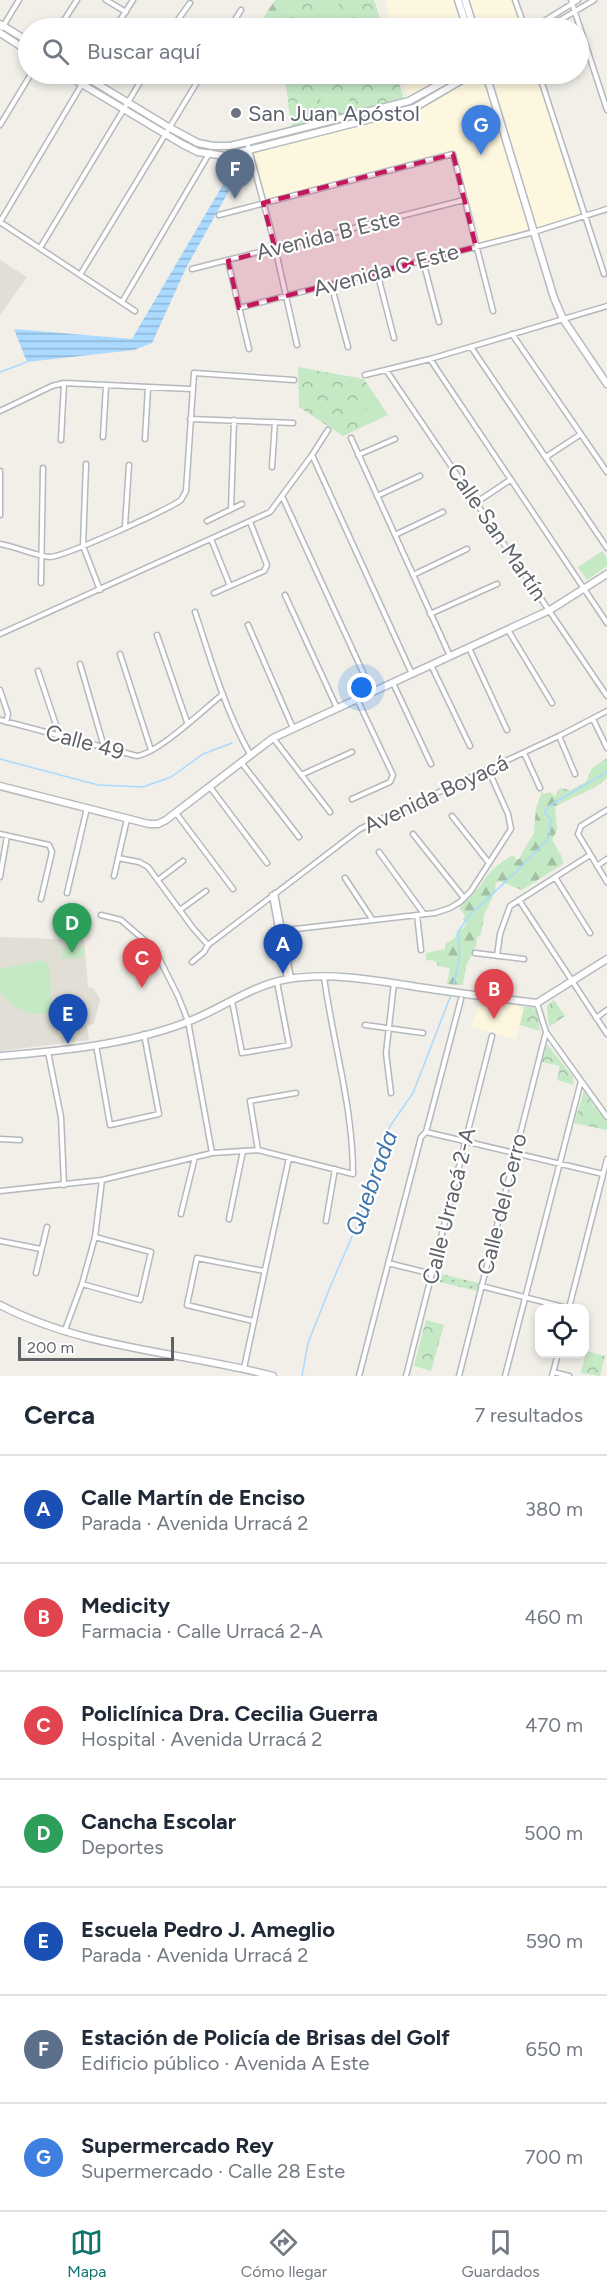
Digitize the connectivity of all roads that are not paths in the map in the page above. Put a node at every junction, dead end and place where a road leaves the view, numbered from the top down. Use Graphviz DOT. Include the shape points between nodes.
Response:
graph roads {
  1 [pos="19,0"];
  2 [pos="77,0"];
  3 [pos="106,0"];
  4 [pos="133,0"];
  5 [pos="458,0"];
  6 [pos="465,0"];
  7 [pos="515,0"];
  8 [pos="578,0"];
  9 [pos="594,0"];
  10 [pos="571,2"];
  11 [pos="189,3"];
  12 [pos="241,10"];
  13 [pos="575,11"];
  14 [pos="126,12"];
  15 [pos="65,18"];
  16 [pos="122,18"];
  17 [pos="179,18"];
  18 [pos="236,18"];
  19 [pos="464,18"];
  20 [pos="471,18"];
  21 [pos="521,18"];
  22 [pos="548,18"];
  23 [pos="563,18"];
  24 [pos="577,18"];
  25 [pos="1,29"];
  26 [pos="18,37"];
  27 [pos="18,43"];
  28 [pos="589,52"];
  29 [pos="25,84"];
  30 [pos="81,84"];
  31 [pos="84,84"];
  32 [pos="99,84"];
  33 [pos="139,84"];
  34 [pos="196,84"];
  35 [pos="440,84"];
  36 [pos="455,84"];
  37 [pos="489,84"];
  38 [pos="542,84"];
  39 [pos="605,99"];
  40 [pos="128,102"];
  41 [pos="124,110"];
  42 [pos="607,110"];
  43 [pos="0,125"];
  44 [pos="170,128"];
  45 [pos="166,135"];
  46 [pos="247,142"];
  47 [pos="213,146"];
  48 [pos="250,151"];
  49 [pos="208,155"];
  50 [pos="464,200"];
  51 [pos="263,203"];
  52 [pos="607,209"];
  53 [pos="219,215"];
  54 [pos="584,217"];
  55 [pos="0,222"];
  56 [pos="534,232"];
  57 [pos="476,247"];
  58 [pos="40,248"];
  59 [pos="275,248"];
  60 [pos="228,261"];
  61 [pos="423,261"];
  62 [pos="192,269"];
  63 [pos="377,273"];
  64 [pos="604,274"];
  65 [pos="80,275"];
  66 [pos="331,284"];
  67 [pos="286,296"];
  68 [pos="122,302"];
  69 [pos="607,306"];
  70 [pos="239,308"];
  71 [pos="493,310"];
  72 [pos="135,311"];
  73 [pos="563,318"];
  74 [pos="439,322"];
  75 [pos="512,334"];
  76 [pos="394,338"];
  77 [pos="297,345"];
  78 [pos="471,346"];
  79 [pos="348,347"];
  80 [pos="249,349"];
  81 [pos="430,359"];
  82 [pos="386,370"];
  83 [pos="365,375"];
  84 [pos="294,380"];
  85 [pos="64,383"];
  86 [pos="607,384"];
  87 [pos="106,386"];
  88 [pos="148,387"];
  89 [pos="192,389"];
  90 [pos="0,411"];
  91 [pos="190,419"];
  92 [pos="234,420"];
  93 [pos="275,422"];
  94 [pos="293,423"];
  95 [pos="328,430"];
  96 [pos="581,434"];
  97 [pos="103,437"];
  98 [pos="351,438"];
  99 [pos="145,439"];
  100 [pos="395,439"];
  101 [pos="61,440"];
  102 [pos="312,455"];
  103 [pos="358,455"];
  104 [pos="546,457"];
  105 [pos="87,464"];
  106 [pos="129,465"];
  107 [pos="272,467"];
  108 [pos="44,468"];
  109 [pos="0,471"];
  110 [pos="607,472"];
  111 [pos="420,476"];
  112 [pos="510,480"];
  113 [pos="282,496"];
  114 [pos="377,496"];
  115 [pos="477,502"];
  116 [pos="242,504"];
  117 [pos="231,509"];
  118 [pos="443,512"];
  119 [pos="0,515"];
  120 [pos="207,521"];
  121 [pos="250,522"];
  122 [pos="125,526"];
  123 [pos="395,535"];
  124 [pos="211,539"];
  125 [pos="0,544"];
  126 [pos="83,546"];
  127 [pos="607,548"];
  128 [pos="467,549"];
  129 [pos="41,555"];
  130 [pos="607,573"];
  131 [pos="413,575"];
  132 [pos="40,583"];
  133 [pos="497,584"];
  134 [pos="230,586"];
  135 [pos="584,589"];
  136 [pos="100,590"];
  137 [pos="214,593"];
  138 [pos="285,595"];
  139 [pos="550,610"];
  140 [pos="195,612"];
  141 [pos="430,614"];
  142 [pos="607,623"];
  143 [pos="248,625"];
  144 [pos="508,630"];
  145 [pos="0,634"];
  146 [pos="157,635"];
  147 [pos="469,648"];
  148 [pos="120,654"];
  149 [pos="450,657"];
  150 [pos="80,664"];
  151 [pos="431,665"];
  152 [pos="38,671"];
  153 [pos="412,674"];
  154 [pos="393,683"];
  155 [pos="0,690"];
  156 [pos="373,692"];
  157 [pos="223,694"];
  158 [pos="607,696"];
  159 [pos="357,699"];
  160 [pos="552,704"];
  161 [pos="337,708"];
  162 [pos="607,711"];
  163 [pos="593,719"];
  164 [pos="0,720"];
  165 [pos="6,722"];
  166 [pos="187,723"];
  167 [pos="293,728"];
  168 [pos="507,730"];
  169 [pos="59,734"];
  170 [pos="559,736"];
  171 [pos="273,738"];
  172 [pos="470,746"];
  173 [pos="105,747"];
  174 [pos="607,747"];
  175 [pos="151,750"];
  176 [pos="352,752"];
  177 [pos="524,753"];
  178 [pos="250,754"];
  179 [pos="240,762"];
  180 [pos="431,764"];
  181 [pos="488,769"];
  182 [pos="575,774"];
  183 [pos="302,775"];
  184 [pos="0,786"];
  185 [pos="210,787"];
  186 [pos="540,789"];
  187 [pos="352,799"];
  188 [pos="87,808"];
  189 [pos="607,810"];
  190 [pos="330,812"];
  191 [pos="176,813"];
  192 [pos="452,816"];
  193 [pos="128,818"];
  194 [pos="0,834"];
  195 [pos="413,834"];
  196 [pos="7,836"];
  197 [pos="299,837"];
  198 [pos="379,852"];
  199 [pos="590,855"];
  200 [pos="118,858"];
  201 [pos="607,859"];
  202 [pos="183,861"];
  203 [pos="267,862"];
  204 [pos="489,863"];
  205 [pos="597,866"];
  206 [pos="114,876"];
  207 [pos="0,877"];
  208 [pos="555,877"];
  209 [pos="345,878"];
  210 [pos="158,880"];
  211 [pos="607,882"];
  212 [pos="233,889"];
  213 [pos="206,891"];
  214 [pos="67,893"];
  215 [pos="274,894"];
  216 [pos="465,898"];
  217 [pos="41,899"];
  218 [pos="519,900"];
  219 [pos="180,910"];
  220 [pos="417,914"];
  221 [pos="424,914"];
  222 [pos="101,915"];
  223 [pos="372,919"];
  224 [pos="281,930"];
  225 [pos="590,933"];
  226 [pos="208,945"];
  227 [pos="420,950"];
  228 [pos="475,953"];
  229 [pos="497,956"];
  230 [pos="524,959"];
  231 [pos="607,959"];
  232 [pos="192,962"];
  233 [pos="324,976"];
  234 [pos="289,979"];
  235 [pos="572,981"];
  236 [pos="277,982"];
  237 [pos="394,983"];
  238 [pos="461,999"];
  239 [pos="232,1000"];
  240 [pos="537,1003"];
  241 [pos="607,1010"];
  242 [pos="596,1018"];
  243 [pos="188,1021"];
  244 [pos="365,1026"];
  245 [pos="388,1028"];
  246 [pos="546,1032"];
  247 [pos="423,1033"];
  248 [pos="144,1034"];
  249 [pos="607,1034"];
  250 [pos="492,1036"];
  251 [pos="96,1044"];
  252 [pos="48,1052"];
  253 [pos="0,1056"];
  254 [pos="0,1064"];
  255 [pos="581,1081"];
  256 [pos="296,1093"];
  257 [pos="391,1093"];
  258 [pos="607,1117"];
  259 [pos="426,1132"];
  260 [pos="0,1139"];
  261 [pos="20,1140"];
  262 [pos="465,1142"];
  263 [pos="258,1150"];
  264 [pos="243,1151"];
  265 [pos="515,1152"];
  266 [pos="212,1153"];
  267 [pos="195,1156"];
  268 [pos="289,1158"];
  269 [pos="607,1159"];
  270 [pos="560,1164"];
  271 [pos="335,1169"];
  272 [pos="603,1174"];
  273 [pos="102,1180"];
  274 [pos="64,1185"];
  275 [pos="0,1191"];
  276 [pos="181,1215"];
  277 [pos="229,1219"];
  278 [pos="326,1221"];
  279 [pos="47,1227"];
  280 [pos="95,1237"];
  281 [pos="0,1242"];
  282 [pos="41,1249"];
  283 [pos="388,1263"];
  284 [pos="264,1271"];
  285 [pos="36,1273"];
  286 [pos="432,1274"];
  287 [pos="82,1284"];
  288 [pos="481,1286"];
  289 [pos="525,1298"];
  290 [pos="551,1304"];
  291 [pos="569,1304"];
  292 [pos="0,1305"];
  293 [pos="253,1321"];
  294 [pos="65,1330"];
  295 [pos="557,1358"];
  296 [pos="244,1368"];
  297 [pos="553,1374"];
  298 [pos="273,1376"];
  299 [pos="359,1376"];
  300 [pos="406,1376"];
  301 [pos="459,1376"];
  302 [pos="505,1376"];
  303 [pos="569,1376"];
  1 -- 25 [label="street"];
  2 -- 15 [label="street"];
  3 -- 14 [label="street"];
  4 -- 14 [label="street"];
  5 -- 19 [label="street"];
  6 -- 20 [label="street"];
  7 -- 21 [label="street"];
  8 -- 10 [label="street"];
  9 -- 13 [label="street"];
  10 -- 13 [label="street"];
  10 -- 22 [label="street"];
  11 -- 17 [label="street"];
  12 -- 18 [label="street"];
  13 -- 23 [label="street"];
  13 -- 24 [label="street"];
  14 -- 16 [label="street"];
  25 -- 26 [label="street"];
  25 -- 27 [label="street"];
  28 -- 39 [label="street"];
  29 -- 43 [label="street"];
  30 -- 55 [label="street"];
  31 -- 41 [label="street"];
  32 -- 40 [label="street"];
  33 -- 40 [label="street"];
  34 -- 44 [label="street"];
  35 -- 46 [label="street" via="409,101"];
  36 -- 48 [label="street" via="414,108"];
  37 -- 56 [label="street"];
  38 -- 54 [label="street"];
  39 -- 42 [label="street"];
  40 -- 41 [label="street"];
  40 -- 44 [label="street"];
  41 -- 45 [label="street"];
  41 -- 58 [label="street"];
  44 -- 45 [label="street"];
  44 -- 47 [label="street"];
  45 -- 49 [label="street"];
  45 -- 65 [label="street"];
  46 -- 47 [label="street"];
  46 -- 48 [label="street"];
  47 -- 49 [label="street"];
  48 -- 49 [label="street"];
  48 -- 51 [label="street"];
  49 -- 68 [label="street"];
  50 -- 51 [label="street" via="453,154"];
  50 -- 57 [label="street"];
  50 -- 59 [label="street, Avenida B Este"];
  51 -- 53 [label="street"];
  51 -- 59 [label="street"];
  52 -- 54 [label="street, Avenida C Este"];
  54 -- 56 [label="street, Avenida C Este"];
  54 -- 64 [label="street"];
  55 -- 58 [label="street"];
  56 -- 57 [label="street, Avenida C Este"];
  56 -- 73 [label="street"];
  57 -- 61 [label="street, Avenida C Este"];
  57 -- 71 [label="street"];
  58 -- 65 [label="street"];
  59 -- 60 [label="street, Avenida B Este"];
  59 -- 67 [label="street"];
  60 -- 62 [label="street, Avenida B Este"];
  60 -- 70 [label="street"];
  61 -- 63 [label="street, Avenida C Este"];
  61 -- 74 [label="street"];
  63 -- 66 [label="street, Avenida C Este"];
  63 -- 76 [label="street"];
  65 -- 68 [label="street"];
  66 -- 67 [label="street, Avenida C Este"];
  66 -- 79 [label="street"];
  67 -- 70 [label="street, Avenida C Este"];
  67 -- 77 [label="street"];
  68 -- 72 [label="street"];
  69 -- 73 [label="street"];
  70 -- 80 [label="street"];
  73 -- 75 [label="street"];
  73 -- 86 [label="street"];
  75 -- 78 [label="street"];
  75 -- 96 [label="street"];
  78 -- 81 [label="street"];
  78 -- 104 [label="street"];
  81 -- 82 [label="street"];
  81 -- 112 [label="street"];
  82 -- 83 [label="street"];
  82 -- 115 [label="street, Calle San Martín"];
  84 -- 89 [label="street" via="194,374"];
  85 -- 87 [label="street"];
  85 -- 90 [label="street"];
  85 -- 101 [label="street"];
  87 -- 88 [label="street"];
  87 -- 97 [label="street"];
  88 -- 89 [label="street"];
  88 -- 99 [label="street"];
  89 -- 91 [label="street"];
  91 -- 92 [label="street"];
  91 -- 122 [label="street" via="186,491 181,500"];
  92 -- 93 [label="street"];
  92 -- 117 [label="street"];
  93 -- 94 [label="street"];
  93 -- 107 [label="street"];
  95 -- 102 [label="street"];
  96 -- 104 [label="street"];
  96 -- 110 [label="street"];
  98 -- 103 [label="street"];
  100 -- 103 [label="street"];
  102 -- 113 [label="street"];
  102 -- 153 [label="street"];
  103 -- 114 [label="street"];
  104 -- 127 [label="street"];
  105 -- 126 [label="street"];
  106 -- 122 [label="street"];
  108 -- 129 [label="street"];
  109 -- 119 [label="street"];
  111 -- 114 [label="street"];
  112 -- 115 [label="street"];
  112 -- 135 [label="street"];
  113 -- 121 [label="street" via="270,512"];
  113 -- 156 [label="street"];
  114 -- 123 [label="street"];
  115 -- 139 [label="street, Calle San Martín"];
  116 -- 117 [label="street"];
  117 -- 120 [label="street"];
  118 -- 123 [label="street"];
  121 -- 124 [label="street"];
  121 -- 134 [label="street" via="267,565 264,571"];
  122 -- 126 [label="street"];
  123 -- 131 [label="street"];
  124 -- 134 [label="street"];
  124 -- 136 [label="street"];
  125 -- 129 [label="street"];
  126 -- 129 [label="street" via="55,556"];
  126 -- 136 [label="street"];
  128 -- 131 [label="street"];
  129 -- 132 [label="street"];
  130 -- 135 [label="street"];
  131 -- 141 [label="street"];
  133 -- 141 [label="street"];
  134 -- 137 [label="street"];
  135 -- 139 [label="street"];
  135 -- 142 [label="street"];
  136 -- 145 [label="street"];
  138 -- 161 [label="street"];
  139 -- 144 [label="street"];
  139 -- 158 [label="street, Calle San Martín"];
  140 -- 157 [label="street"];
  141 -- 149 [label="street"];
  143 -- 167 [label="street"];
  144 -- 147 [label="street"];
  144 -- 160 [label="street"];
  146 -- 166 [label="street"];
  147 -- 149 [label="street"];
  147 -- 168 [label="street"];
  148 -- 175 [label="street"];
  149 -- 151 [label="street"];
  150 -- 173 [label="street"];
  151 -- 153 [label="street"];
  151 -- 172 [label="street"];
  152 -- 169 [label="street"];
  153 -- 154 [label="street"];
  154 -- 156 [label="street"];
  154 -- 180 [label="street"];
  155 -- 165 [label="street" via="8,714"];
  156 -- 159 [label="street"];
  157 -- 166 [label="street, Calle 49"];
  157 -- 178 [label="street"];
  159 -- 161 [label="street"];
  159 -- 187 [label="street" via="393,775 390,782"];
  161 -- 167 [label="street"];
  162 -- 163 [label="street, Avenida Boyacá"];
  163 -- 170 [label="street, Avenida Boyacá"];
  163 -- 174 [label="street"];
  164 -- 165 [label="street, Calle 49"];
  165 -- 169 [label="street, Calle 49"];
  166 -- 175 [label="street, Calle 49"];
  167 -- 171 [label="street"];
  169 -- 173 [label="street, Calle 49"];
  170 -- 177 [label="street, Avenida Boyacá"];
  170 -- 182 [label="street"];
  171 -- 178 [label="street"];
  171 -- 183 [label="street"];
  173 -- 175 [label="street, Calle 49" via="137,756"];
  176 -- 183 [label="street"];
  177 -- 181 [label="street, Avenida Boyacá"];
  177 -- 186 [label="street"];
  178 -- 179 [label="street"];
  179 -- 185 [label="street"];
  179 -- 197 [label="street"];
  181 -- 204 [label="street" via="511,822"];
  181 -- 215 [label="street, Avenida Boyacá" via="366,826"];
  183 -- 190 [label="street"];
  184 -- 188 [label="street"];
  185 -- 191 [label="street"];
  185 -- 203 [label="street"];
  188 -- 193 [label="street"];
  188 -- 214 [label="street"];
  189 -- 199 [label="street" via="579,829 579,837"];
  191 -- 193 [label="street" via="158,824"];
  191 -- 212 [label="street"];
  192 -- 204 [label="street"];
  193 -- 200 [label="street"];
  194 -- 196 [label="street"];
  195 -- 216 [label="street"];
  196 -- 207 [label="street"];
  196 -- 217 [label="street" via="51,847"];
  198 -- 221 [label="street"];
  199 -- 205 [label="street"];
  199 -- 208 [label="street"];
  200 -- 206 [label="street"];
  200 -- 210 [label="street" via="144,863"];
  201 -- 205 [label="street"];
  202 -- 210 [label="street"];
  204 -- 216 [label="street"];
  205 -- 211 [label="street"];
  208 -- 218 [label="street"];
  208 -- 225 [label="street"];
  209 -- 223 [label="street"];
  210 -- 219 [label="street"];
  213 -- 219 [label="street"];
  215 -- 224 [label="street"];
  215 -- 226 [label="street, Avenida Boyacá"];
  216 -- 221 [label="street" via="450,908"];
  218 -- 229 [label="street" via="510,906"];
  218 -- 235 [label="street"];
  219 -- 226 [label="street"];
  220 -- 221 [label="street"];
  220 -- 223 [label="street"];
  220 -- 227 [label="street"];
  222 -- 243 [label="street" via="121,920 150,945"];
  223 -- 224 [label="street"];
  224 -- 234 [label="street"];
  226 -- 232 [label="street, Avenida Boyacá"];
  228 -- 229 [label="street"];
  229 -- 230 [label="street"];
  231 -- 235 [label="street"];
  233 -- 234 [label="street"];
  233 -- 237 [label="street"];
  233 -- 271 [label="street" via="353,1148 353,1174"];
  234 -- 236 [label="street"];
  235 -- 240 [label="street"];
  235 -- 242 [label="street"];
  236 -- 239 [label="street"];
  236 -- 239 [label="street" via="289,1045 242,1053"];
  237 -- 240 [label="street"];
  237 -- 245 [label="street"];
  238 -- 259 [label="street"];
  239 -- 243 [label="street"];
  240 -- 246 [label="street"];
  241 -- 242 [label="street"];
  242 -- 249 [label="street"];
  243 -- 248 [label="street"];
  243 -- 266 [label="street"];
  244 -- 245 [label="street"];
  245 -- 247 [label="street"];
  245 -- 257 [label="street" via="386,1053"];
  246 -- 255 [label="street"];
  246 -- 265 [label="street, Calle del Cerro"];
  248 -- 251 [label="street"];
  248 -- 251 [label="street" via="159,1114 110,1125"];
  250 -- 262 [label="street, Calle Urracá 2-A"];
  251 -- 252 [label="street"];
  252 -- 253 [label="street"];
  252 -- 274 [label="street" via="61,1117"];
  253 -- 254 [label="street"];
  255 -- 258 [label="street"];
  255 -- 270 [label="street"];
  256 -- 263 [label="street" via="250,1101"];
  259 -- 262 [label="street"];
  259 -- 283 [label="street" via="421,1137"];
  260 -- 261 [label="street"];
  262 -- 265 [label="street"];
  262 -- 286 [label="street, Calle Urracá 2-A"];
  263 -- 264 [label="street"];
  263 -- 268 [label="street"];
  264 -- 266 [label="street"];
  264 -- 277 [label="street"];
  265 -- 270 [label="street"];
  265 -- 288 [label="street, Calle del Cerro"];
  266 -- 267 [label="street"];
  267 -- 273 [label="street"];
  267 -- 276 [label="street"];
  268 -- 271 [label="street"];
  268 -- 284 [label="street"];
  269 -- 272 [label="street"];
  270 -- 272 [label="street"];
  270 -- 289 [label="street"];
  271 -- 278 [label="street"];
  272 -- 291 [label="street"];
  273 -- 274 [label="street"];
  273 -- 280 [label="street"];
  274 -- 275 [label="street"];
  279 -- 282 [label="street"];
  280 -- 287 [label="street"];
  280 -- 287 [label="street" via="151,1252 140,1300"];
  281 -- 282 [label="street"];
  282 -- 285 [label="street"];
  283 -- 286 [label="street"];
  283 -- 299 [label="street"];
  284 -- 293 [label="street"];
  284 -- 293 [label="street" via="197,1258 187,1305"];
  286 -- 300 [label="street, Calle Urracá 2-A"];
  287 -- 294 [label="street"];
  288 -- 289 [label="street"];
  288 -- 301 [label="street, Calle del Cerro"];
  289 -- 290 [label="street"];
  289 -- 302 [label="street"];
  292 -- 294 [label="street"];
  293 -- 296 [label="street"];
  294 -- 296 [label="street" via="123,1346"];
  295 -- 297 [label="street"];
  296 -- 298 [label="street"];
  297 -- 303 [label="street"];
}
